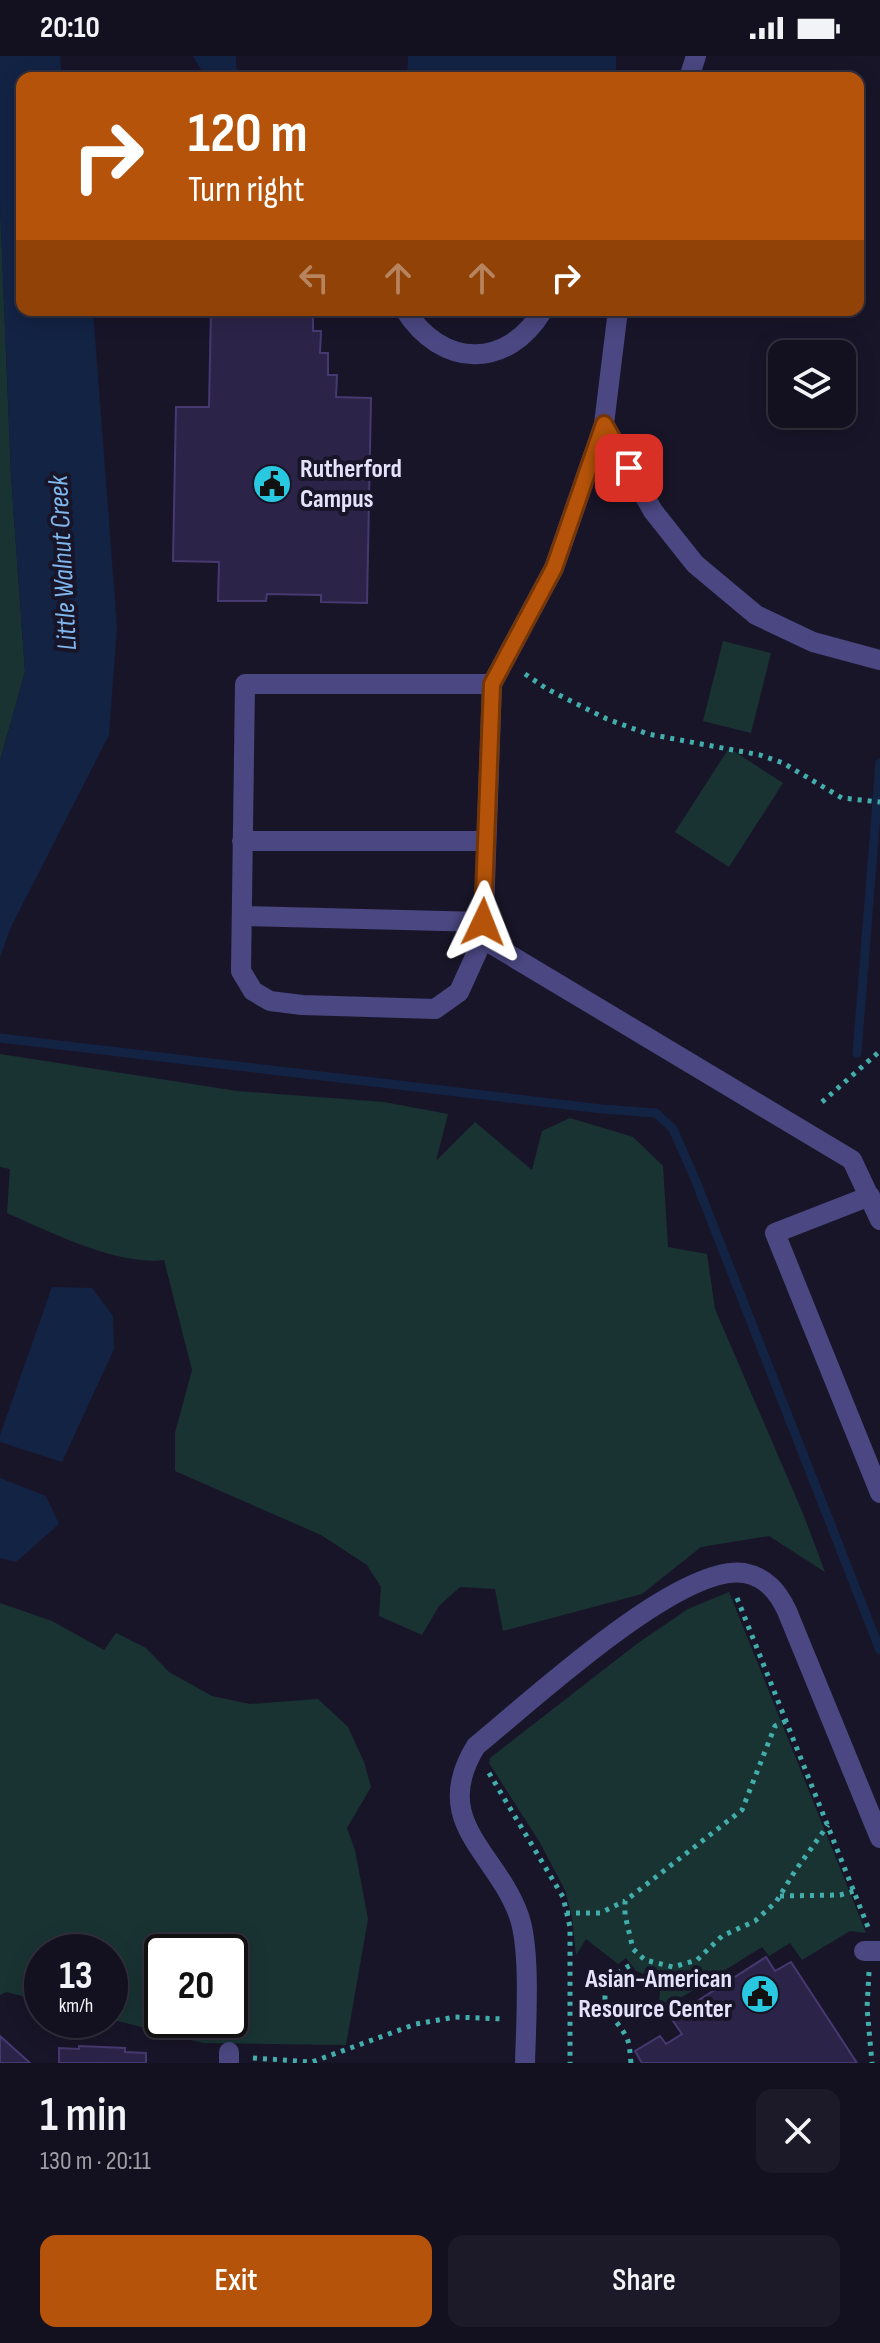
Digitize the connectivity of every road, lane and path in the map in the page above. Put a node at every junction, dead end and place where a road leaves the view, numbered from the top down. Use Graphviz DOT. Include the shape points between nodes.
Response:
graph roads {
  1 [pos="409,316"];
  2 [pos="539,316"];
  3 [pos="617,316"];
  4 [pos="604,424"];
  5 [pos="880,660"];
  6 [pos="525,674"];
  7 [pos="492,684"];
  8 [pos="880,802"];
  9 [pos="242,841"];
  10 [pos="486,841"];
  11 [pos="242,916"];
  12 [pos="483,931"];
  13 [pos="880,1051"];
  14 [pos="822,1102"];
  15 [pos="870,1196"];
  16 [pos="880,1220"];
  17 [pos="880,1493"];
  18 [pos="728,1574"];
  19 [pos="786,1721"];
  20 [pos="474,1749"];
  21 [pos="828,1825"];
  22 [pos="880,1838"];
  23 [pos="854,1891"];
  24 [pos="780,1896"];
  25 [pos="625,1901"];
  26 [pos="566,1913"];
  27 [pos="871,1951"];
  28 [pos="631,1965"];
  29 [pos="511,2019"];
  30 [pos="229,2057"];
  31 [pos="525,2063"];
  32 [pos="570,2063"];
  33 [pos="631,2063"];
  34 [pos="872,2063"];
  1 -- 2 [label="lane" via="437,345 485,354 509,346"];
  3 -- 4 [label="lane"];
  4 -- 5 [label="lane" via="653,511 695,564 756,615 813,642"];
  4 -- 7 [label="lane" via="554,568"];
  6 -- 8 [label="path" via="607,719 648,734 760,755 842,798"];
  7 -- 9 [label="lane" via="245,684"];
  7 -- 10 [label="lane"];
  9 -- 10 [label="lane"];
  9 -- 11 [label="lane"];
  10 -- 12 [label="lane"];
  11 -- 12 [label="lane"];
  11 -- 12 [label="lane" via="241,971 253,991 270,1001 302,1005 435,1009 459,992"];
  12 -- 15 [label="lane" via="852,1160"];
  13 -- 14 [label="path"];
  15 -- 16 [label="lane"];
  15 -- 17 [label="lane" via="775,1233"];
  18 -- 19 [label="path"];
  18 -- 20 [label="lane" via="644,1610"];
  18 -- 22 [label="lane" via="757,1577 780,1597"];
  19 -- 21 [label="path"];
  19 -- 25 [label="path" via="775,1726 742,1810"];
  20 -- 26 [label="path" via="552,1877"];
  20 -- 31 [label="lane" via="461,1777 460,1812 519,1917 525,1953"];
  21 -- 23 [label="path"];
  21 -- 24 [label="path"];
  23 -- 24 [label="path"];
  23 -- 27 [label="path" via="871,1933"];
  24 -- 25 [label="path" via="755,1921 722,1936 697,1960 673,1967 645,1960 633,1949"];
  25 -- 26 [label="path" via="600,1913"];
  26 -- 32 [label="path"];
  27 -- 34 [label="path" via="867,2008"];
  28 -- 33 [label="path" via="609,1983 605,1997 629,2042"];
  29 -- 30 [label="path" via="455,2017 416,2024 312,2062"];
}
